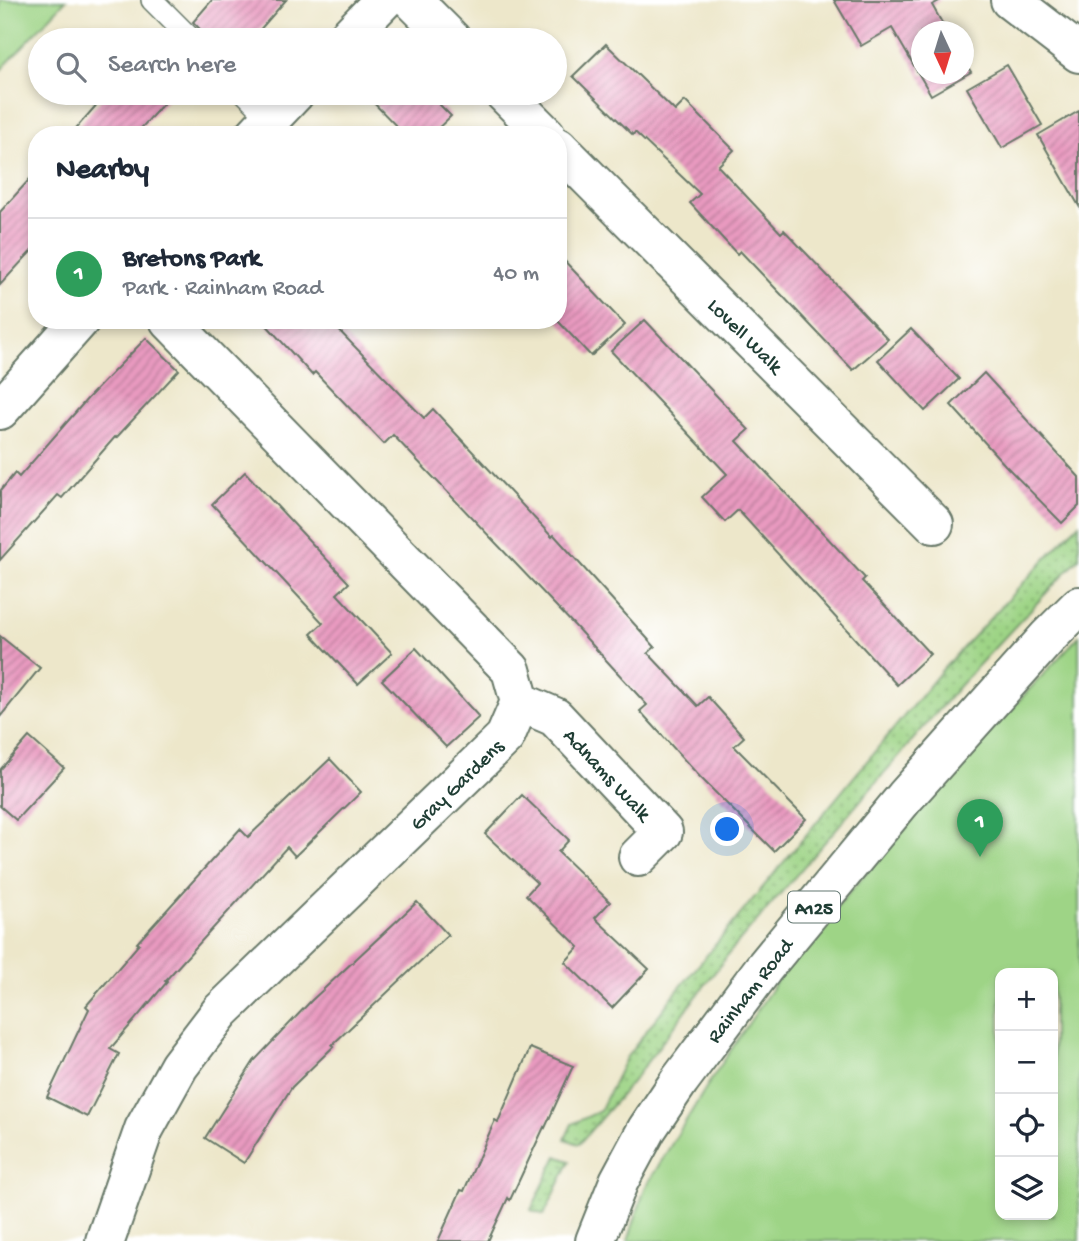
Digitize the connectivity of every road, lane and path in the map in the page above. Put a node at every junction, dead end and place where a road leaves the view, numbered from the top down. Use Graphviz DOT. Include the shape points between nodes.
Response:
graph roads {
  1 [pos="152,0"];
  2 [pos="384,0"];
  3 [pos="412,0"];
  4 [pos="1010,0"];
  5 [pos="180,28"];
  6 [pos="357,28"];
  7 [pos="440,28"];
  8 [pos="1079,53"];
  9 [pos="516,105"];
  10 [pos="537,126"];
  11 [pos="567,156"];
  12 [pos="72,329"];
  13 [pos="178,329"];
  14 [pos="0,410"];
  15 [pos="934,524"];
  16 [pos="1079,606"];
  17 [pos="520,702"];
  18 [pos="638,857"];
  19 [pos="106,1241"];
  20 [pos="596,1241"];
  1 -- 5 [label="lane"];
  2 -- 6 [label="street"];
  3 -- 7 [label="street"];
  4 -- 8 [label="street"];
  9 -- 10 [label="street"];
  11 -- 15 [label="street, Lovell Walk"];
  12 -- 14 [label="street"];
  13 -- 17 [label="street" via="511,670"];
  16 -- 20 [label="street, Rainham Road / A125" via="905,797 763,969 647,1129 619,1181"];
  17 -- 18 [label="street, Adnams Walk" via="555,717 663,832"];
  17 -- 19 [label="street, Gray Gardens" via="505,737 221,1011 179,1066 144,1129"];
}
